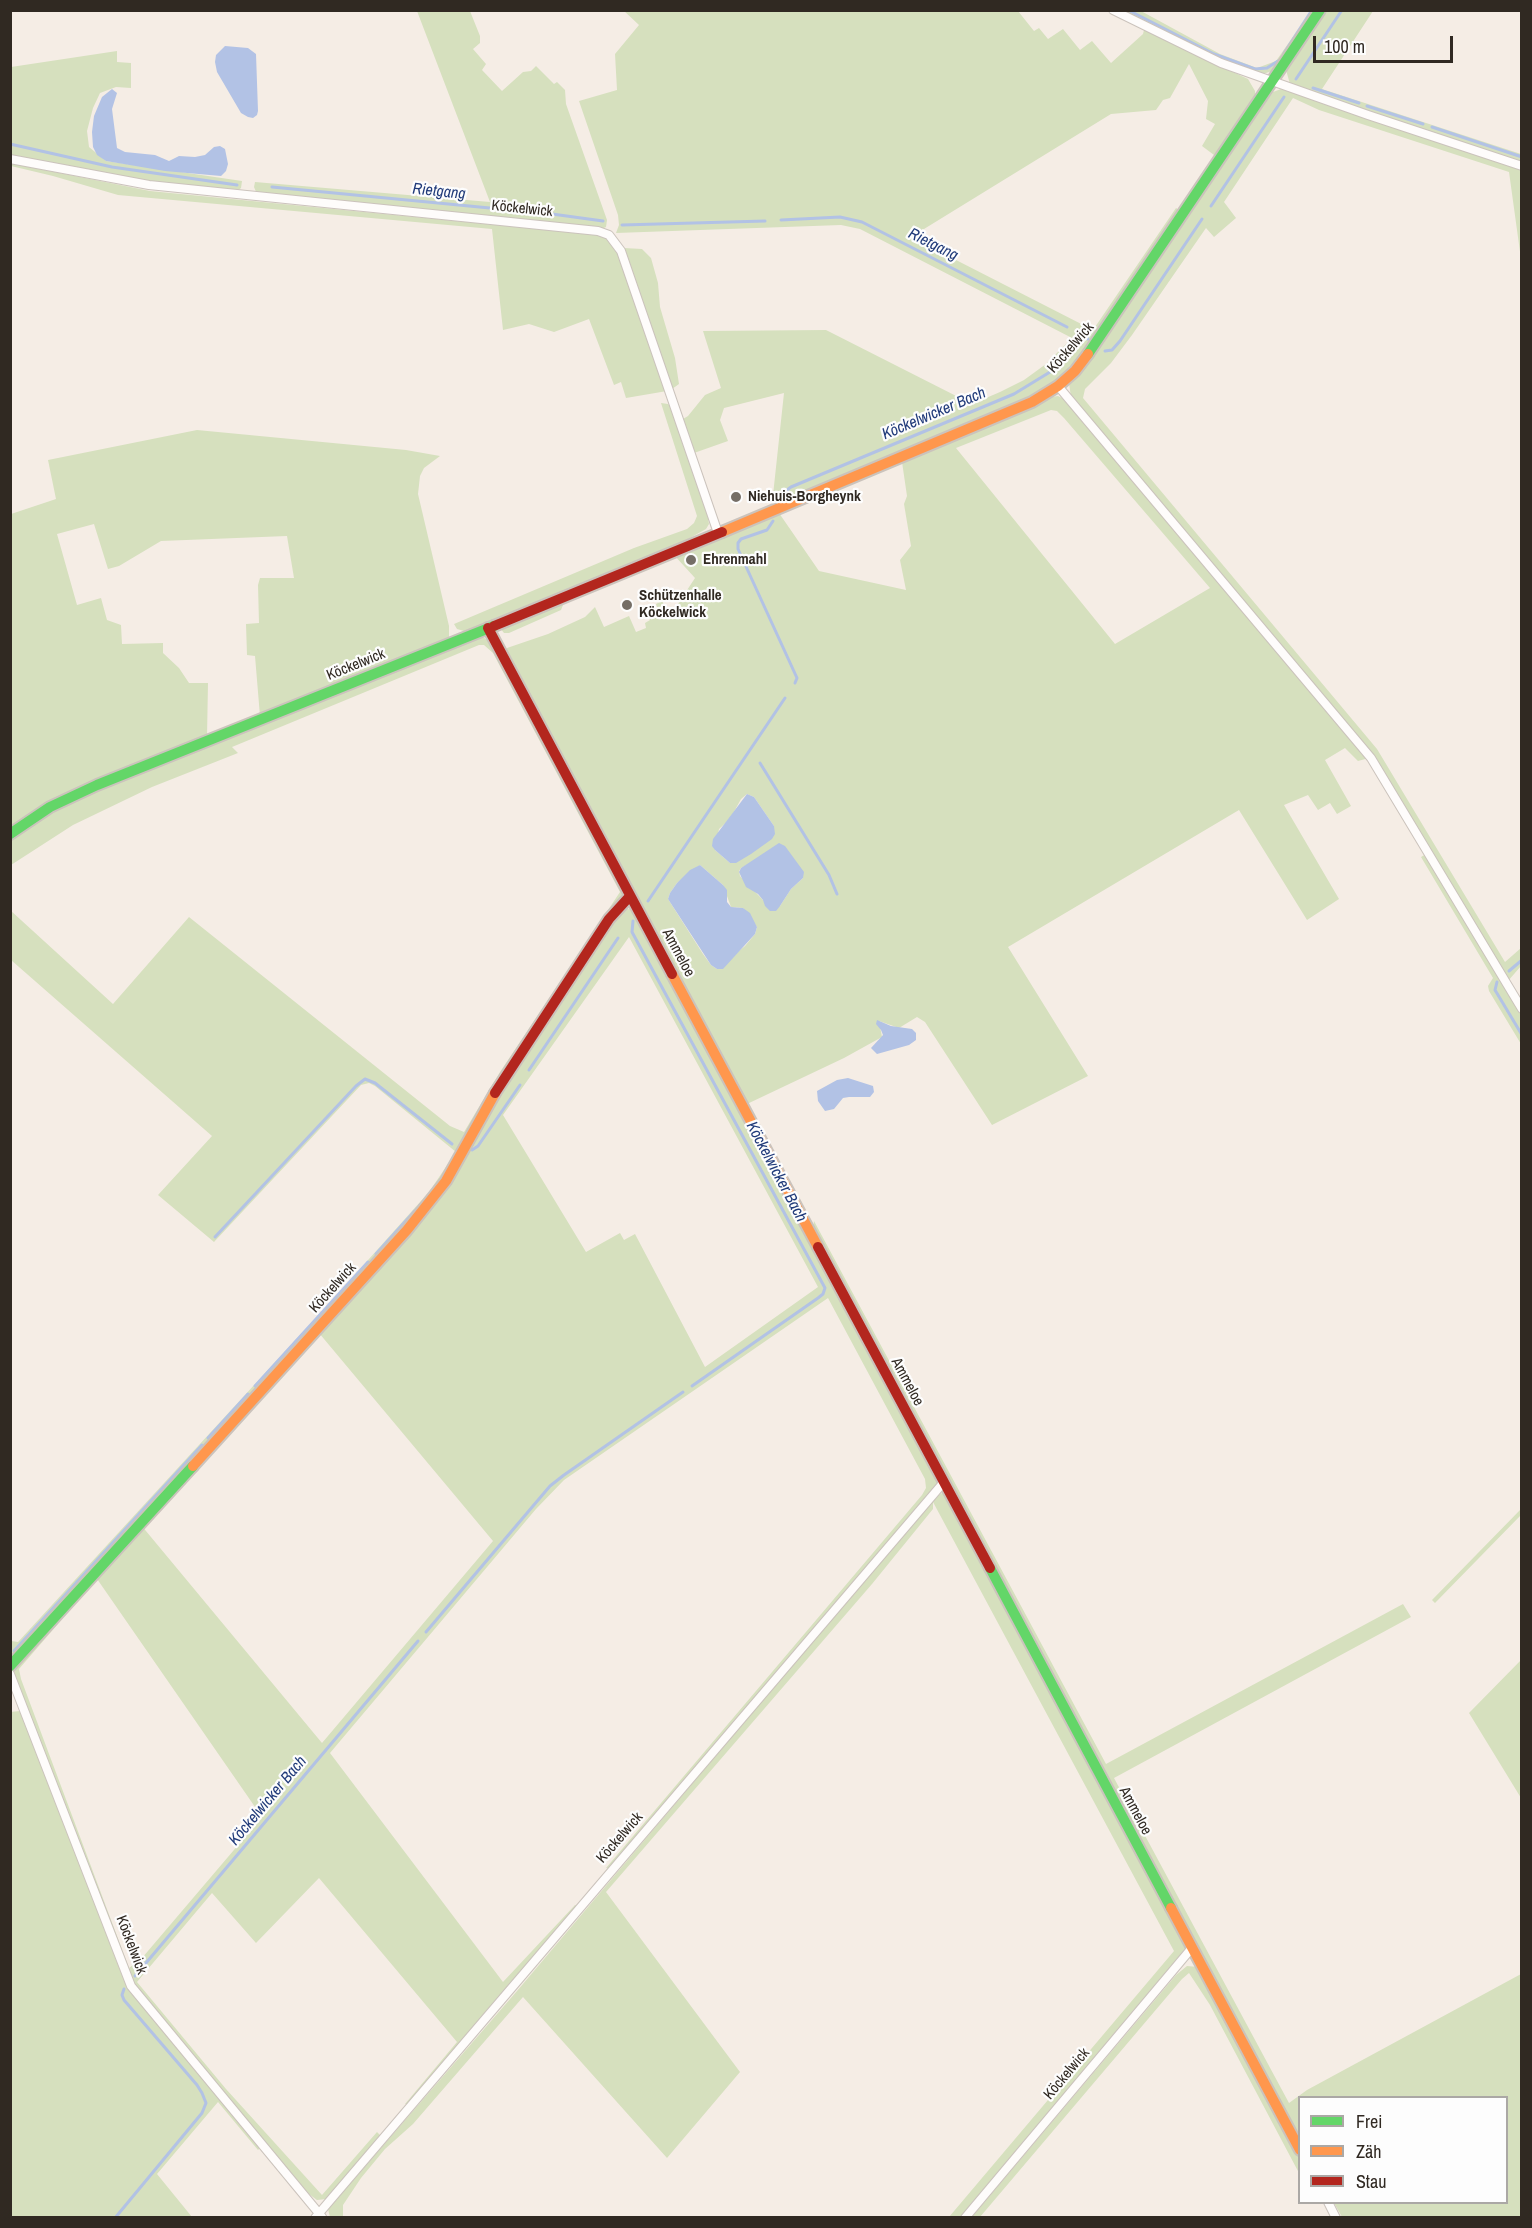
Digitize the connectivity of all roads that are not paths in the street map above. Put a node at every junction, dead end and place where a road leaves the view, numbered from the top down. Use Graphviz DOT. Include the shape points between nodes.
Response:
graph roads {
  1 [pos="1113,10"];
  2 [pos="1320,10"];
  3 [pos="1272,81"];
  4 [pos="10,159"];
  5 [pos="1521,166"];
  6 [pos="1058,386"];
  7 [pos="718,533"];
  8 [pos="488,628"];
  9 [pos="10,834"];
  10 [pos="630,896"];
  11 [pos="1521,1009"];
  12 [pos="944,1482"];
  13 [pos="10,1666"];
  14 [pos="10,1674"];
  15 [pos="1191,1949"];
  16 [pos="1298,2148"];
  17 [pos="319,2216"];
  18 [pos="965,2217"];
  1 -- 3 [label="street" via="1221,63"];
  2 -- 3 [label="street, Köckelwick"];
  3 -- 5 [label="street"];
  3 -- 6 [label="street, Köckelwick" via="1098,342"];
  4 -- 7 [label="street, Köckelwick" via="149,185 609,235 621,251"];
  6 -- 7 [label="street, Köckelwick" via="1000,417"];
  6 -- 11 [label="street" via="1371,758"];
  7 -- 8 [label="street, Köckelwick"];
  8 -- 9 [label="street, Köckelwick" via="97,785 50,807"];
  8 -- 10 [label="street, Ammeloe"];
  10 -- 12 [label="street, Ammeloe"];
  10 -- 13 [label="street, Köckelwick" via="609,919 500,1084 446,1181 407,1230"];
  12 -- 15 [label="street, Ammeloe"];
  12 -- 17 [label="street, Köckelwick"];
  14 -- 17 [label="street, Köckelwick" via="131,1986"];
  15 -- 16 [label="street, Ammeloe"];
  15 -- 18 [label="street, Köckelwick"];
}
